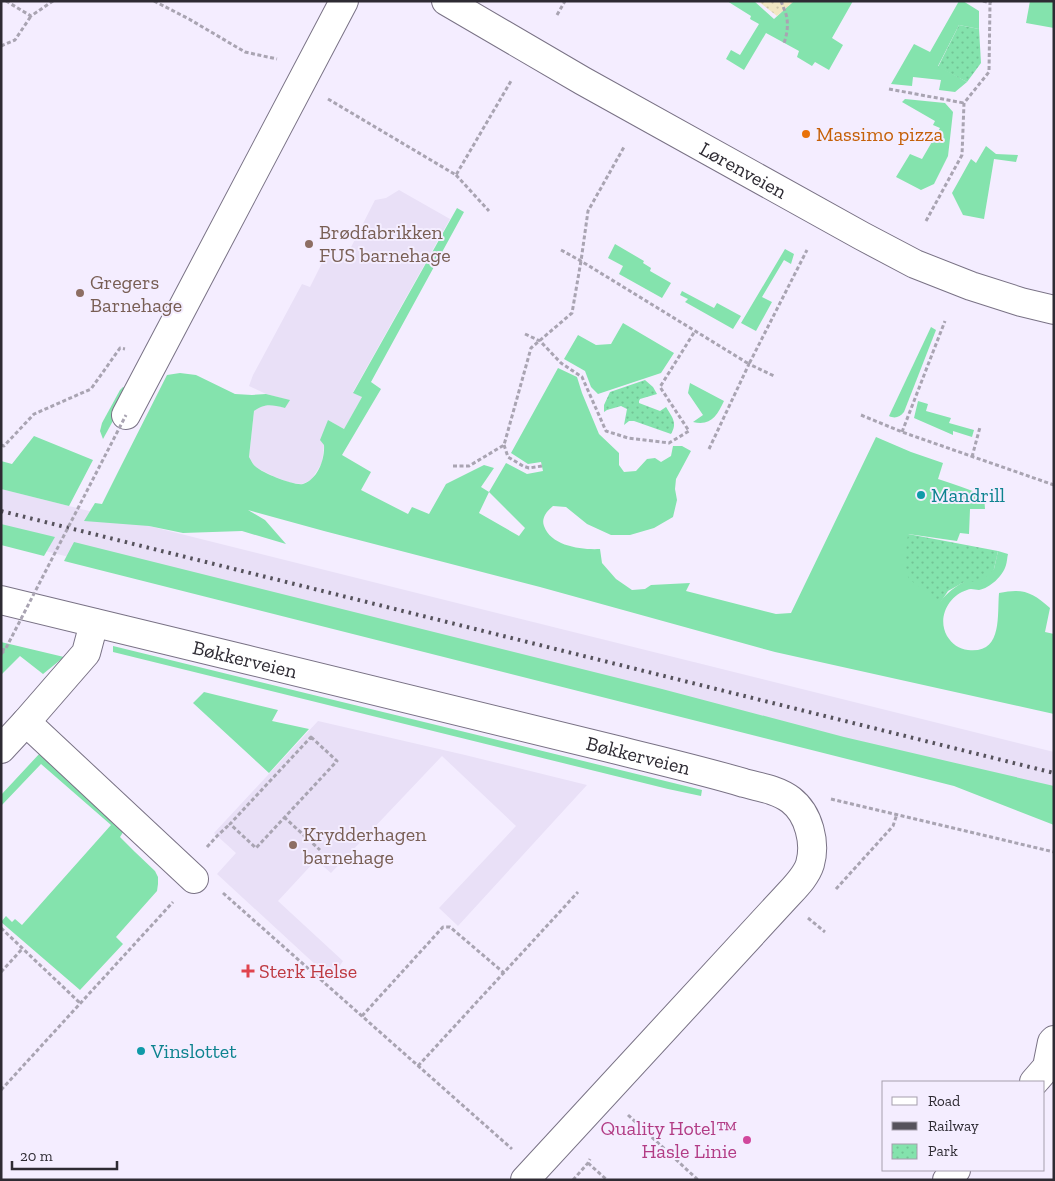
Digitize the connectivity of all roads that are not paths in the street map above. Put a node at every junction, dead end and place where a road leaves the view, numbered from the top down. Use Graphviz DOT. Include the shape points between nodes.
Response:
graph roads {
  1 [pos="344,1"];
  2 [pos="446,1"];
  3 [pos="1054,310"];
  4 [pos="126,415"];
  5 [pos="1,600"];
  6 [pos="94,623"];
  7 [pos="26,722"];
  8 [pos="1,749"];
  9 [pos="197,876"];
  10 [pos="1054,1040"];
  11 [pos="1035,1081"];
  12 [pos="955,1171"];
  13 [pos="535,1176"];
  14 [pos="946,1180"];
  1 -- 4 [label="street"];
  2 -- 3 [label="street, Lørenveien" via="583,81 915,264 971,286"];
  5 -- 6 [label="street, Bøkkerveien"];
  6 -- 7 [label="street" via="86,653"];
  6 -- 13 [label="street, Bøkkerveien" via="732,779 780,793 802,811 812,847 803,876 604,1095"];
  7 -- 8 [label="street"];
  7 -- 9 [label="street"];
  10 -- 11 [label="street" via="1047,1067"];
  12 -- 14 [label="street"];
}
